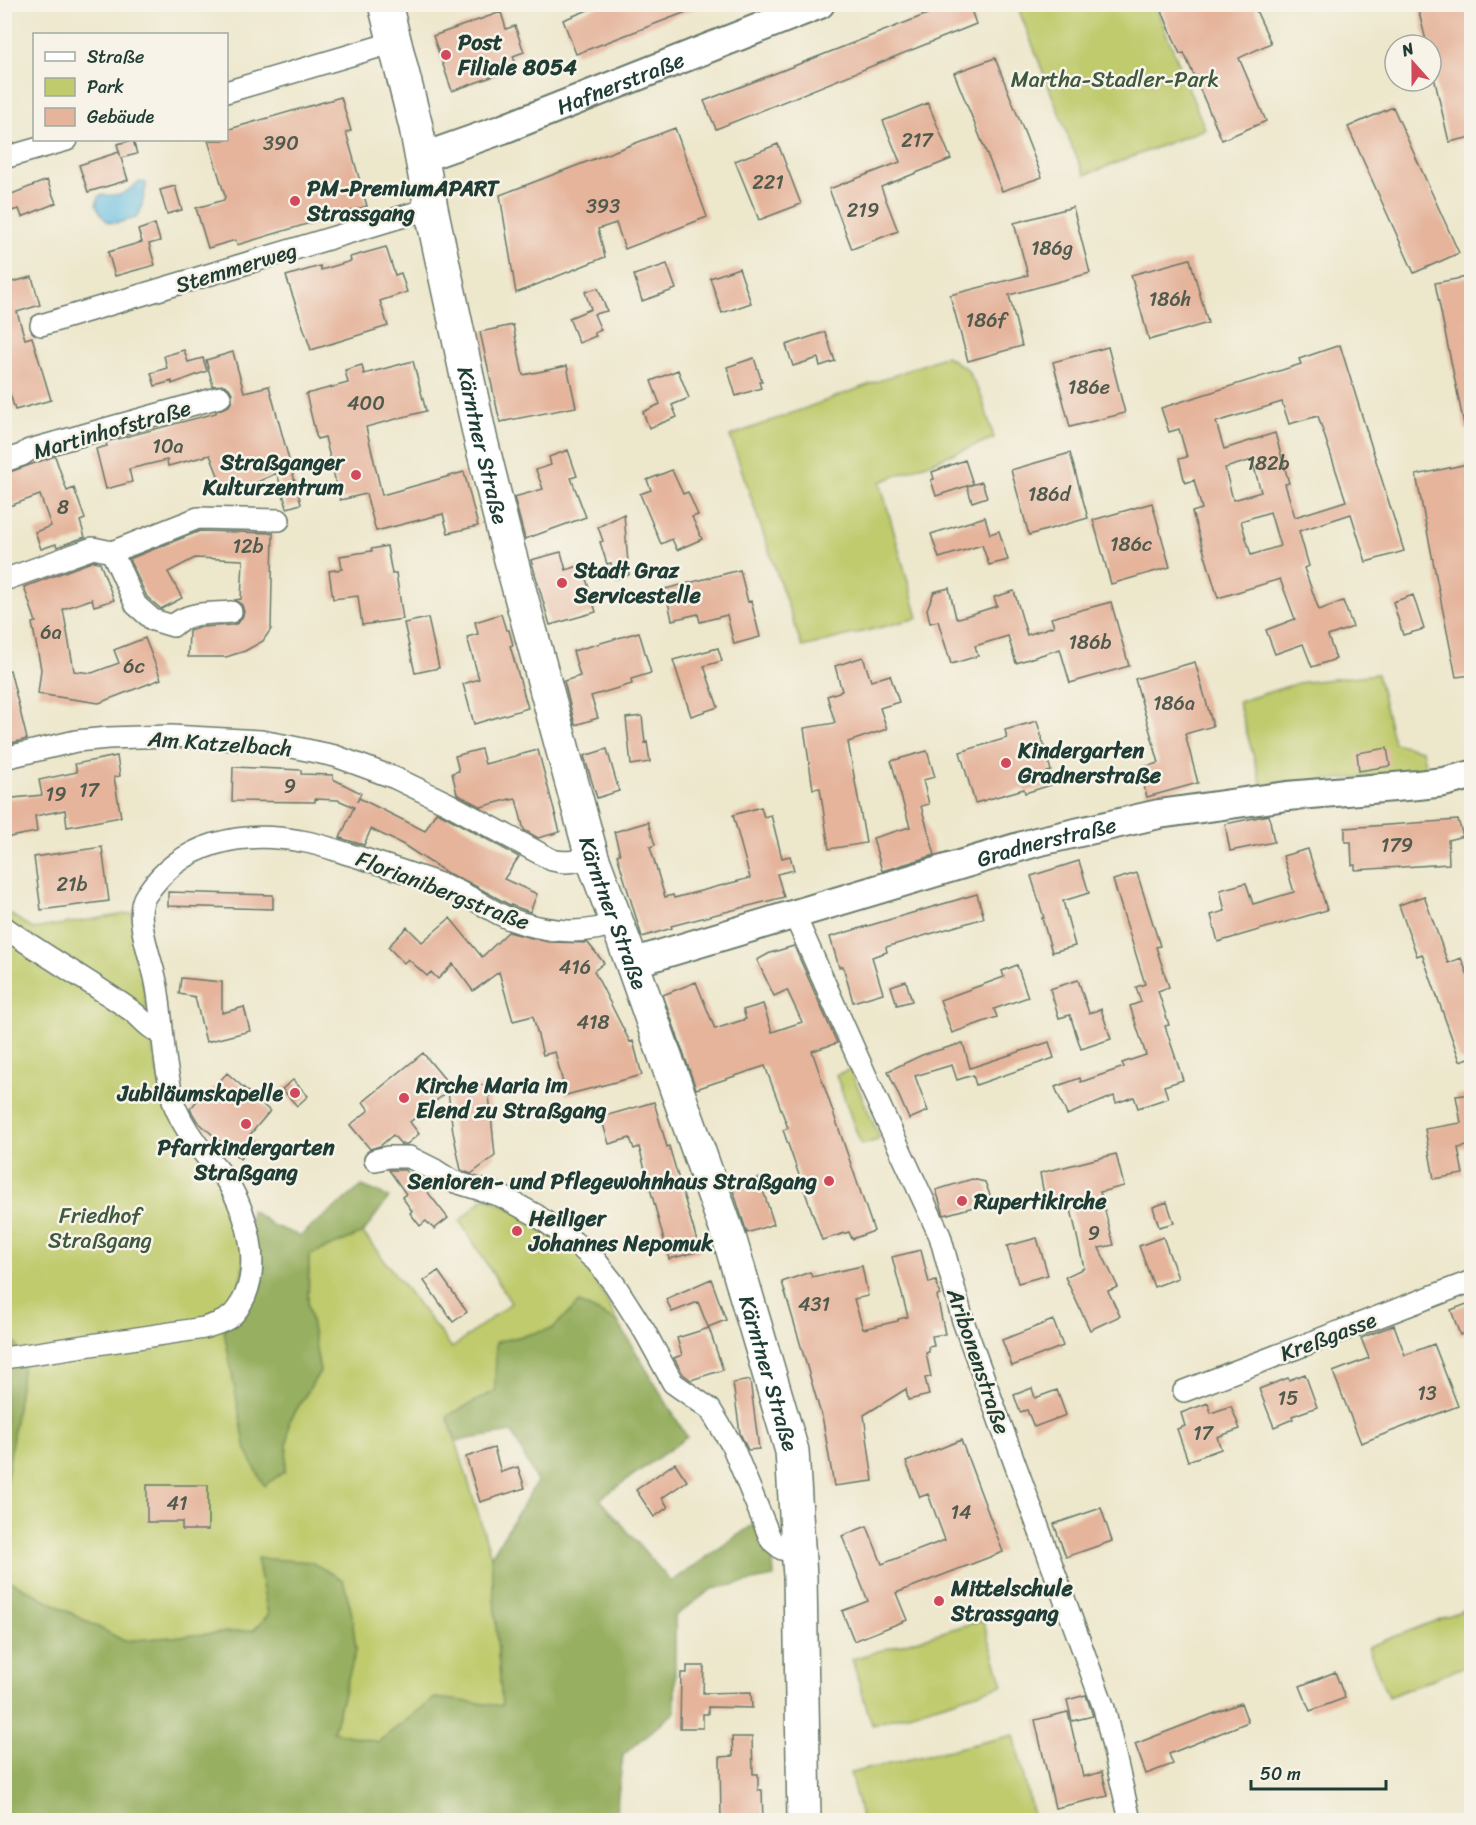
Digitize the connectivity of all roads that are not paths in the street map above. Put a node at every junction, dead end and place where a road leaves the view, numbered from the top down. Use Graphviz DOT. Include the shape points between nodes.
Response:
graph roads {
  1 [pos="385,4"];
  2 [pos="812,6"];
  3 [pos="395,42"];
  4 [pos="228,91"];
  5 [pos="64,141"];
  6 [pos="4,158"];
  7 [pos="421,158"];
  8 [pos="431,208"];
  9 [pos="41,325"];
  10 [pos="220,397"];
  11 [pos="4,461"];
  12 [pos="279,519"];
  13 [pos="112,552"];
  14 [pos="4,580"];
  15 [pos="231,612"];
  16 [pos="4,758"];
  17 [pos="1472,775"];
  18 [pos="592,856"];
  19 [pos="794,914"];
  20 [pos="617,922"];
  21 [pos="4,927"];
  22 [pos="632,963"];
  23 [pos="161,1032"];
  24 [pos="375,1160"];
  25 [pos="1472,1281"];
  26 [pos="4,1358"];
  27 [pos="1184,1391"];
  28 [pos="799,1553"];
  29 [pos="804,1821"];
  30 [pos="1130,1821"];
  1 -- 3 [label="main road, Kärntner Straße"];
  2 -- 7 [label="main road, Hafnerstraße"];
  3 -- 4 [label="street"];
  3 -- 7 [label="main road, Kärntner Straße"];
  5 -- 6 [label="street"];
  7 -- 8 [label="main road, Kärntner Straße"];
  8 -- 9 [label="street, Stemmerweg"];
  8 -- 18 [label="main road, Kärntner Straße" via="480,437"];
  10 -- 11 [label="street, Martinhofstraße" via="29,450"];
  12 -- 13 [label="street" via="198,518"];
  13 -- 14 [label="street" via="93,548"];
  13 -- 15 [label="street" via="136,605 153,620 173,626 191,615"];
  16 -- 18 [label="street, Am Katzelbach" via="76,741 108,738 171,736 283,744 335,756 395,778 552,860 561,863"];
  17 -- 19 [label="main road, Gradnerstraße" via="1444,782 1287,796 1159,814 1036,842"];
  18 -- 20 [label="main road, Kärntner Straße"];
  19 -- 22 [label="main road, Gradnerstraße"];
  19 -- 30 [label="street, Aribonenstraße" via="940,1236 963,1321 1104,1708"];
  20 -- 22 [label="main road, Kärntner Straße"];
  20 -- 23 [label="street, Florianibergstraße" via="596,930 545,928 511,919 446,886 325,847 275,838 220,842 172,866 143,898 141,917 160,996"];
  21 -- 23 [label="street"];
  22 -- 28 [label="main road, Kärntner Straße" via="729,1237 780,1408 792,1451"];
  23 -- 26 [label="street, Florianibergstraße" via="175,1107 192,1138 230,1186 248,1231 253,1267 243,1302 229,1319 204,1328"];
  24 -- 28 [label="street" via="409,1157 452,1181 501,1196 536,1215 596,1261 645,1332 673,1383 710,1409 732,1445 771,1540 782,1549"];
  25 -- 27 [label="street, Kreßgasse"];
  28 -- 29 [label="main road, Kärntner Straße"];
}
